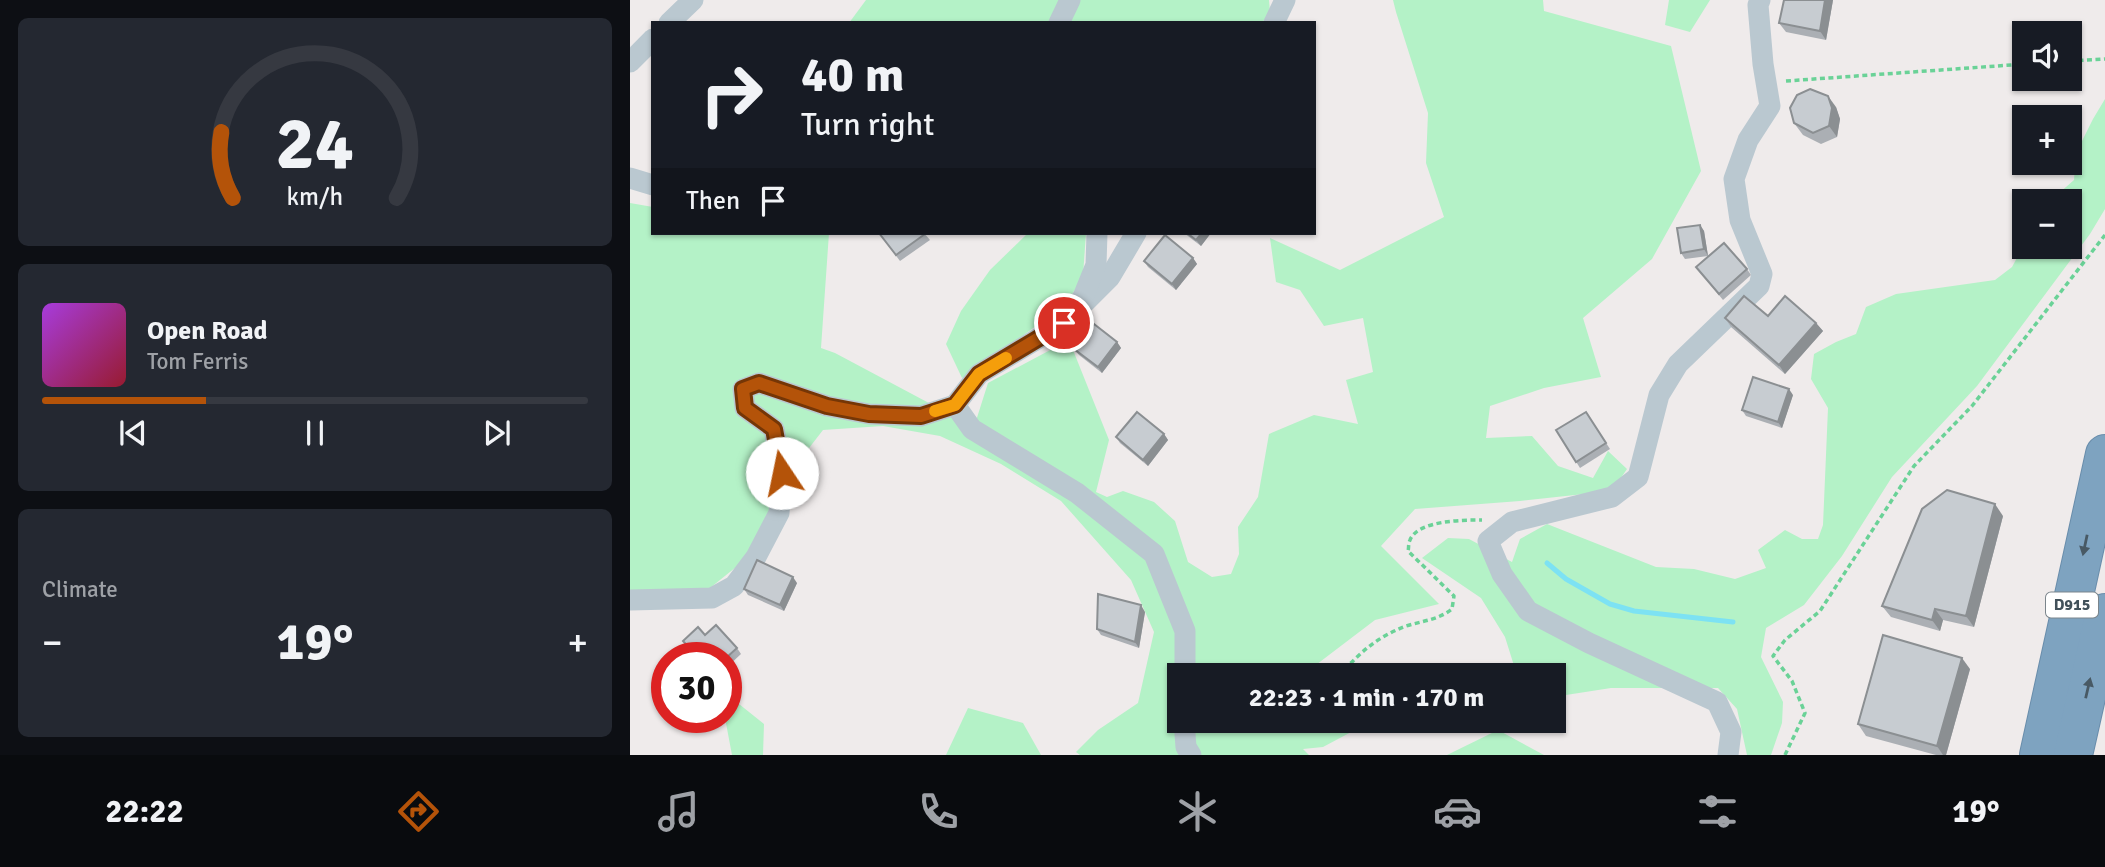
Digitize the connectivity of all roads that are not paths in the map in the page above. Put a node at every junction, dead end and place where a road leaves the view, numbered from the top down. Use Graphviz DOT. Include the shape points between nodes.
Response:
graph roads {
  1 [pos="693,0"];
  2 [pos="1070,0"];
  3 [pos="1285,0"];
  4 [pos="1760,0"];
  5 [pos="671,21"];
  6 [pos="1060,21"];
  7 [pos="1275,21"];
  8 [pos="651,41"];
  9 [pos="630,62"];
  10 [pos="630,178"];
  11 [pos="651,184"];
  12 [pos="1097,235"];
  13 [pos="1135,235"];
  14 [pos="1064,323"];
  15 [pos="955,405"];
  16 [pos="2105,454"];
  17 [pos="630,600"];
  18 [pos="2105,613"];
  19 [pos="1185,663"];
  20 [pos="1185,733"];
  21 [pos="1191,755"];
  22 [pos="1728,755"];
  23 [pos="2039,755"];
  24 [pos="2073,755"];
  1 -- 5 [label="street"];
  2 -- 6 [label="street"];
  3 -- 7 [label="street"];
  4 -- 22 [label="street" via="1770,106 1748,140 1734,179 1740,220 1762,274 1759,286 1678,364 1659,395 1637,477 1612,497 1512,522 1488,541 1502,574 1528,611 1717,702 1731,732"];
  8 -- 9 [label="street"];
  10 -- 11 [label="street"];
  12 -- 14 [label="street" via="1096,264 1083,296"];
  13 -- 14 [label="street" via="1110,277"];
  14 -- 15 [label="street" via="979,374"];
  15 -- 17 [label="street" via="921,416 869,414 827,406 759,383 743,389 745,408 774,429 782,473 779,513 757,558 734,586 712,598"];
  15 -- 19 [label="street" via="972,429 1077,493 1154,554 1185,631"];
  16 -- 23 [label="highway, D915, one-way"];
  24 -- 18 [label="highway, D915, one-way"];
  20 -- 21 [label="street"];
}
